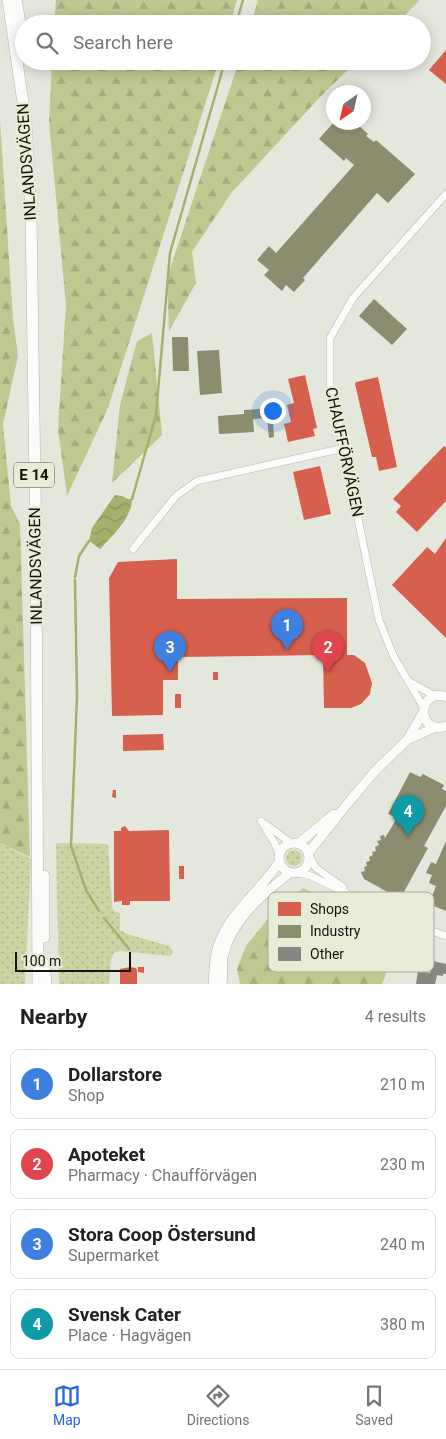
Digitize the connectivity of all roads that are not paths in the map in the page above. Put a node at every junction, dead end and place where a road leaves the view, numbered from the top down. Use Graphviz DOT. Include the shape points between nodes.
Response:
graph roads {
  1 [pos="8,0"];
  2 [pos="16,0"];
  3 [pos="19,15"];
  4 [pos="15,48"];
  5 [pos="18,70"];
  6 [pos="27,70"];
  7 [pos="446,194"];
  8 [pos="344,448"];
  9 [pos="133,549"];
  10 [pos="410,682"];
  11 [pos="442,696"];
  12 [pos="423,711"];
  13 [pos="442,727"];
  14 [pos="406,740"];
  15 [pos="348,803"];
  16 [pos="295,843"];
  17 [pos="309,856"];
  18 [pos="279,858"];
  19 [pos="300,872"];
  20 [pos="290,873"];
  21 [pos="269,892"];
  22 [pos="346,892"];
  23 [pos="349,892"];
  24 [pos="268,893"];
  25 [pos="434,932"];
  26 [pos="446,936"];
  27 [pos="36,984"];
  28 [pos="45,984"];
  29 [pos="213,984"];
  30 [pos="222,984"];
  1 -- 4 [label="highway, INLANDSVÄGEN / E 14"];
  2 -- 3 [label="highway"];
  5 -- 27 [label="highway, INLANDSVÄGEN / E 14" via="26,123 30,213 36,552"];
  6 -- 28 [label="highway, INLANDSVÄGEN / E 14" via="38,212"];
  7 -- 8 [label="street, CHAUFFÖRVÄGEN" via="353,298 330,338 330,384"];
  8 -- 9 [label="street" via="197,481 176,496"];
  8 -- 10 [label="street, CHAUFFÖRVÄGEN" via="379,620 394,657"];
  10 -- 11 [label="street, CHAUFFÖRVÄGEN"];
  10 -- 12 [label="street, CHAUFFÖRVÄGEN"];
  11 -- 12 [label="street" via="428,700"];
  12 -- 13 [label="street" via="426,721"];
  12 -- 14 [label="street"];
  13 -- 14 [label="street"];
  14 -- 15 [label="street"];
  15 -- 16 [label="street"];
  15 -- 17 [label="street"];
  16 -- 17 [label="street" via="306,847"];
  16 -- 18 [label="street" via="285,846"];
  16 -- 18 [label="street" via="262,820 276,844"];
  17 -- 19 [label="street" via="308,866"];
  17 -- 23 [label="street" via="316,868"];
  18 -- 20 [label="street" via="283,869"];
  18 -- 29 [label="street" via="272,873 230,921 216,951"];
  19 -- 20 [label="street"];
  19 -- 22 [label="street"];
  20 -- 21 [label="street"];
  24 -- 30 [label="street" via="245,914 231,934 223,957"];
  25 -- 26 [label="street"];
}
